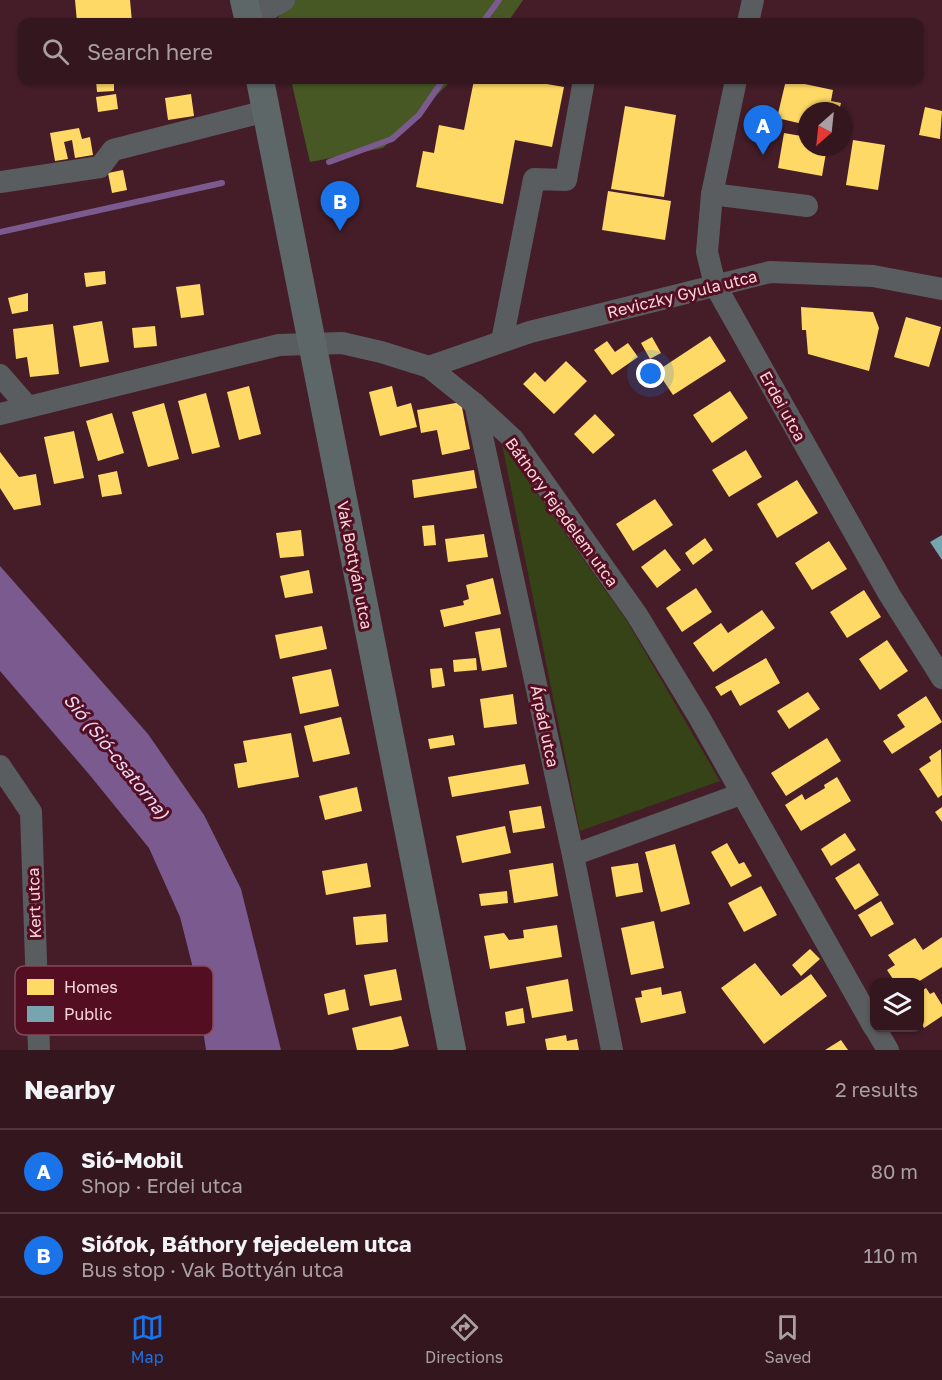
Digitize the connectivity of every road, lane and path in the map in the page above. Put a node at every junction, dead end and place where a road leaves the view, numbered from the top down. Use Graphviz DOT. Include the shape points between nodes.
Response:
graph roads {
  1 [pos="284,0"];
  2 [pos="753,0"];
  3 [pos="247,12"];
  4 [pos="749,18"];
  5 [pos="261,84"];
  6 [pos="583,84"];
  7 [pos="735,84"];
  8 [pos="266,111"];
  9 [pos="0,182"];
  10 [pos="712,194"];
  11 [pos="807,207"];
  12 [pos="715,285"];
  13 [pos="942,290"];
  14 [pos="502,341"];
  15 [pos="312,345"];
  16 [pos="429,367"];
  17 [pos="0,375"];
  18 [pos="475,404"];
  19 [pos="28,407"];
  20 [pos="0,414"];
  21 [pos="942,678"];
  22 [pos="0,766"];
  23 [pos="741,794"];
  24 [pos="573,855"];
  25 [pos="36,966"];
  26 [pos="870,1018"];
  27 [pos="878,1032"];
  28 [pos="38,1035"];
  29 [pos="39,1050"];
  30 [pos="452,1050"];
  31 [pos="612,1050"];
  32 [pos="888,1050"];
  1 -- 3 [label="street" via="271,8"];
  2 -- 4 [label="street"];
  5 -- 8 [label="main road, Vak Bottyán utca"];
  6 -- 14 [label="street" via="566,180 534,178"];
  7 -- 10 [label="street, Erdei utca"];
  8 -- 9 [label="street" via="113,150 100,167"];
  8 -- 15 [label="main road, Vak Bottyán utca"];
  10 -- 11 [label="street"];
  10 -- 12 [label="street, Erdei utca" via="707,252"];
  12 -- 13 [label="street, Reviczky Gyula utca" via="770,272 873,276"];
  12 -- 14 [label="street, Reviczky Gyula utca"];
  12 -- 21 [label="street, Erdei utca" via="889,594"];
  14 -- 16 [label="street, Reviczky Gyula utca"];
  15 -- 16 [label="street, Báthory fejedelem utca" via="342,343"];
  15 -- 19 [label="street, Báthory fejedelem utca" via="279,345"];
  15 -- 30 [label="main road, Vak Bottyán utca"];
  16 -- 18 [label="street, Báthory fejedelem utca"];
  17 -- 19 [label="street"];
  18 -- 23 [label="street, Báthory fejedelem utca" via="513,439 637,615"];
  18 -- 24 [label="street, Árpád utca"];
  19 -- 20 [label="street, Báthory fejedelem utca"];
  22 -- 25 [label="street, Kert utca" via="31,812"];
  23 -- 24 [label="street"];
  23 -- 26 [label="street, Báthory fejedelem utca"];
  24 -- 31 [label="street, Árpád utca"];
  27 -- 32 [label="street, Báthory fejedelem utca"];
  28 -- 29 [label="street, Kert utca"];
}
